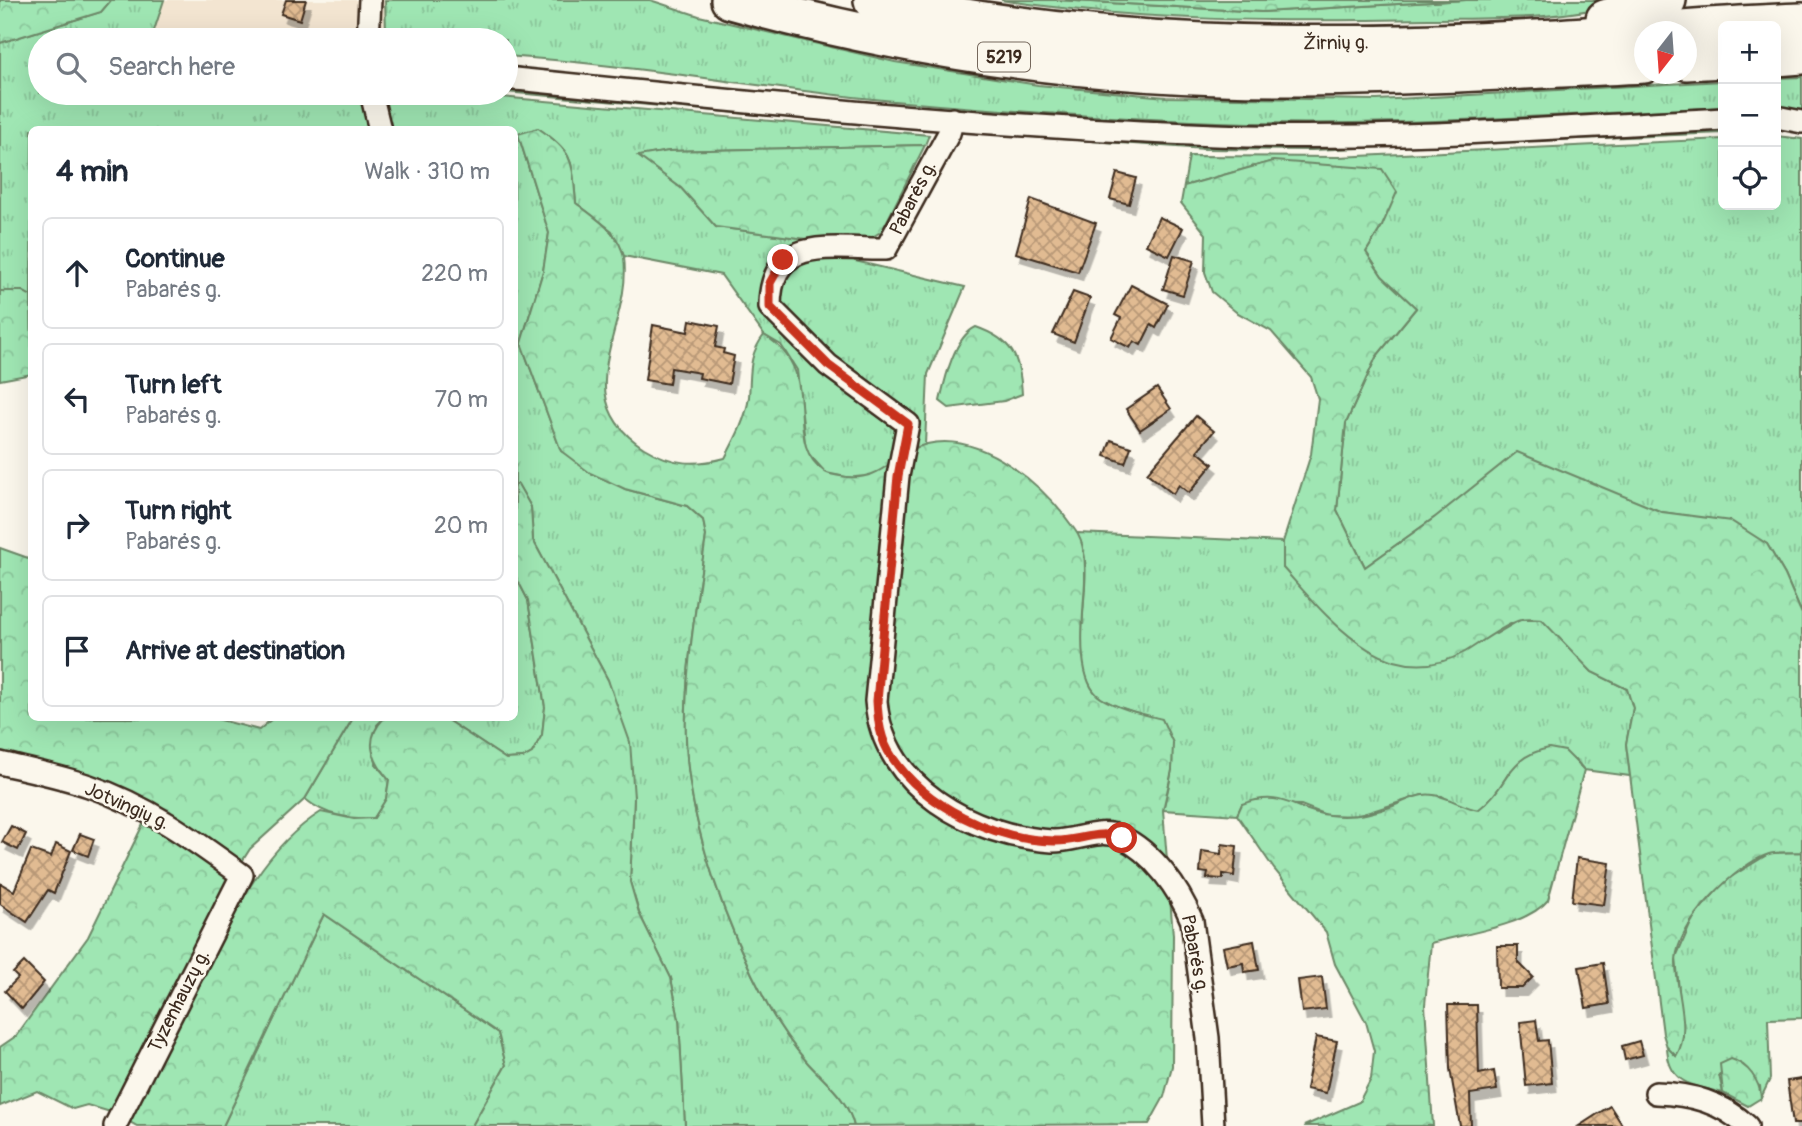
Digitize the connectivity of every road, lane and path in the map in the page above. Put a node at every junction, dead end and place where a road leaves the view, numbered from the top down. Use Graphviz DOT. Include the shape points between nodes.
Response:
graph roads {
  1 [pos="370,0"];
  2 [pos="730,0"];
  3 [pos="874,0"];
  4 [pos="1667,0"];
  5 [pos="1802,22"];
  6 [pos="369,28"];
  7 [pos="1538,39"];
  8 [pos="1802,55"];
  9 [pos="1781,57"];
  10 [pos="1718,60"];
  11 [pos="1697,61"];
  12 [pos="1634,64"];
  13 [pos="518,79"];
  14 [pos="375,105"];
  15 [pos="953,118"];
  16 [pos="1781,118"];
  17 [pos="1718,119"];
  18 [pos="1802,122"];
  19 [pos="379,126"];
  20 [pos="0,763"];
  21 [pos="242,875"];
  22 [pos="1656,1093"];
  23 [pos="116,1126"];
  24 [pos="1213,1126"];
  25 [pos="1747,1126"];
  1 -- 6 [label="street"];
  2 -- 12 [label="highway, Žirnių g. / 5219" via="975,53 1155,71 1283,77"];
  3 -- 7 [label="highway, Žirnių g. / 5219" via="1044,29 1157,39 1283,44"];
  4 -- 7 [label="highway"];
  5 -- 7 [label="highway, Žirnių g. / 5219"];
  8 -- 9 [label="highway"];
  10 -- 11 [label="highway"];
  13 -- 15 [label="street"];
  14 -- 19 [label="street"];
  15 -- 17 [label="street" via="1215,135 1400,135"];
  15 -- 24 [label="street, Pabarės g." via="886,249 803,250 783,260 770,283 770,307 828,365 908,424 898,476 878,726 891,755 917,786 945,807 1022,837 1055,841 1107,832 1156,864 1192,921 1208,1038"];
  16 -- 18 [label="street"];
  20 -- 21 [label="street, Jotvingių g." via="118,798 179,830"];
  21 -- 23 [label="street, Tyzenhauzų g."];
  22 -- 25 [label="street" via="1716,1104"];
}
